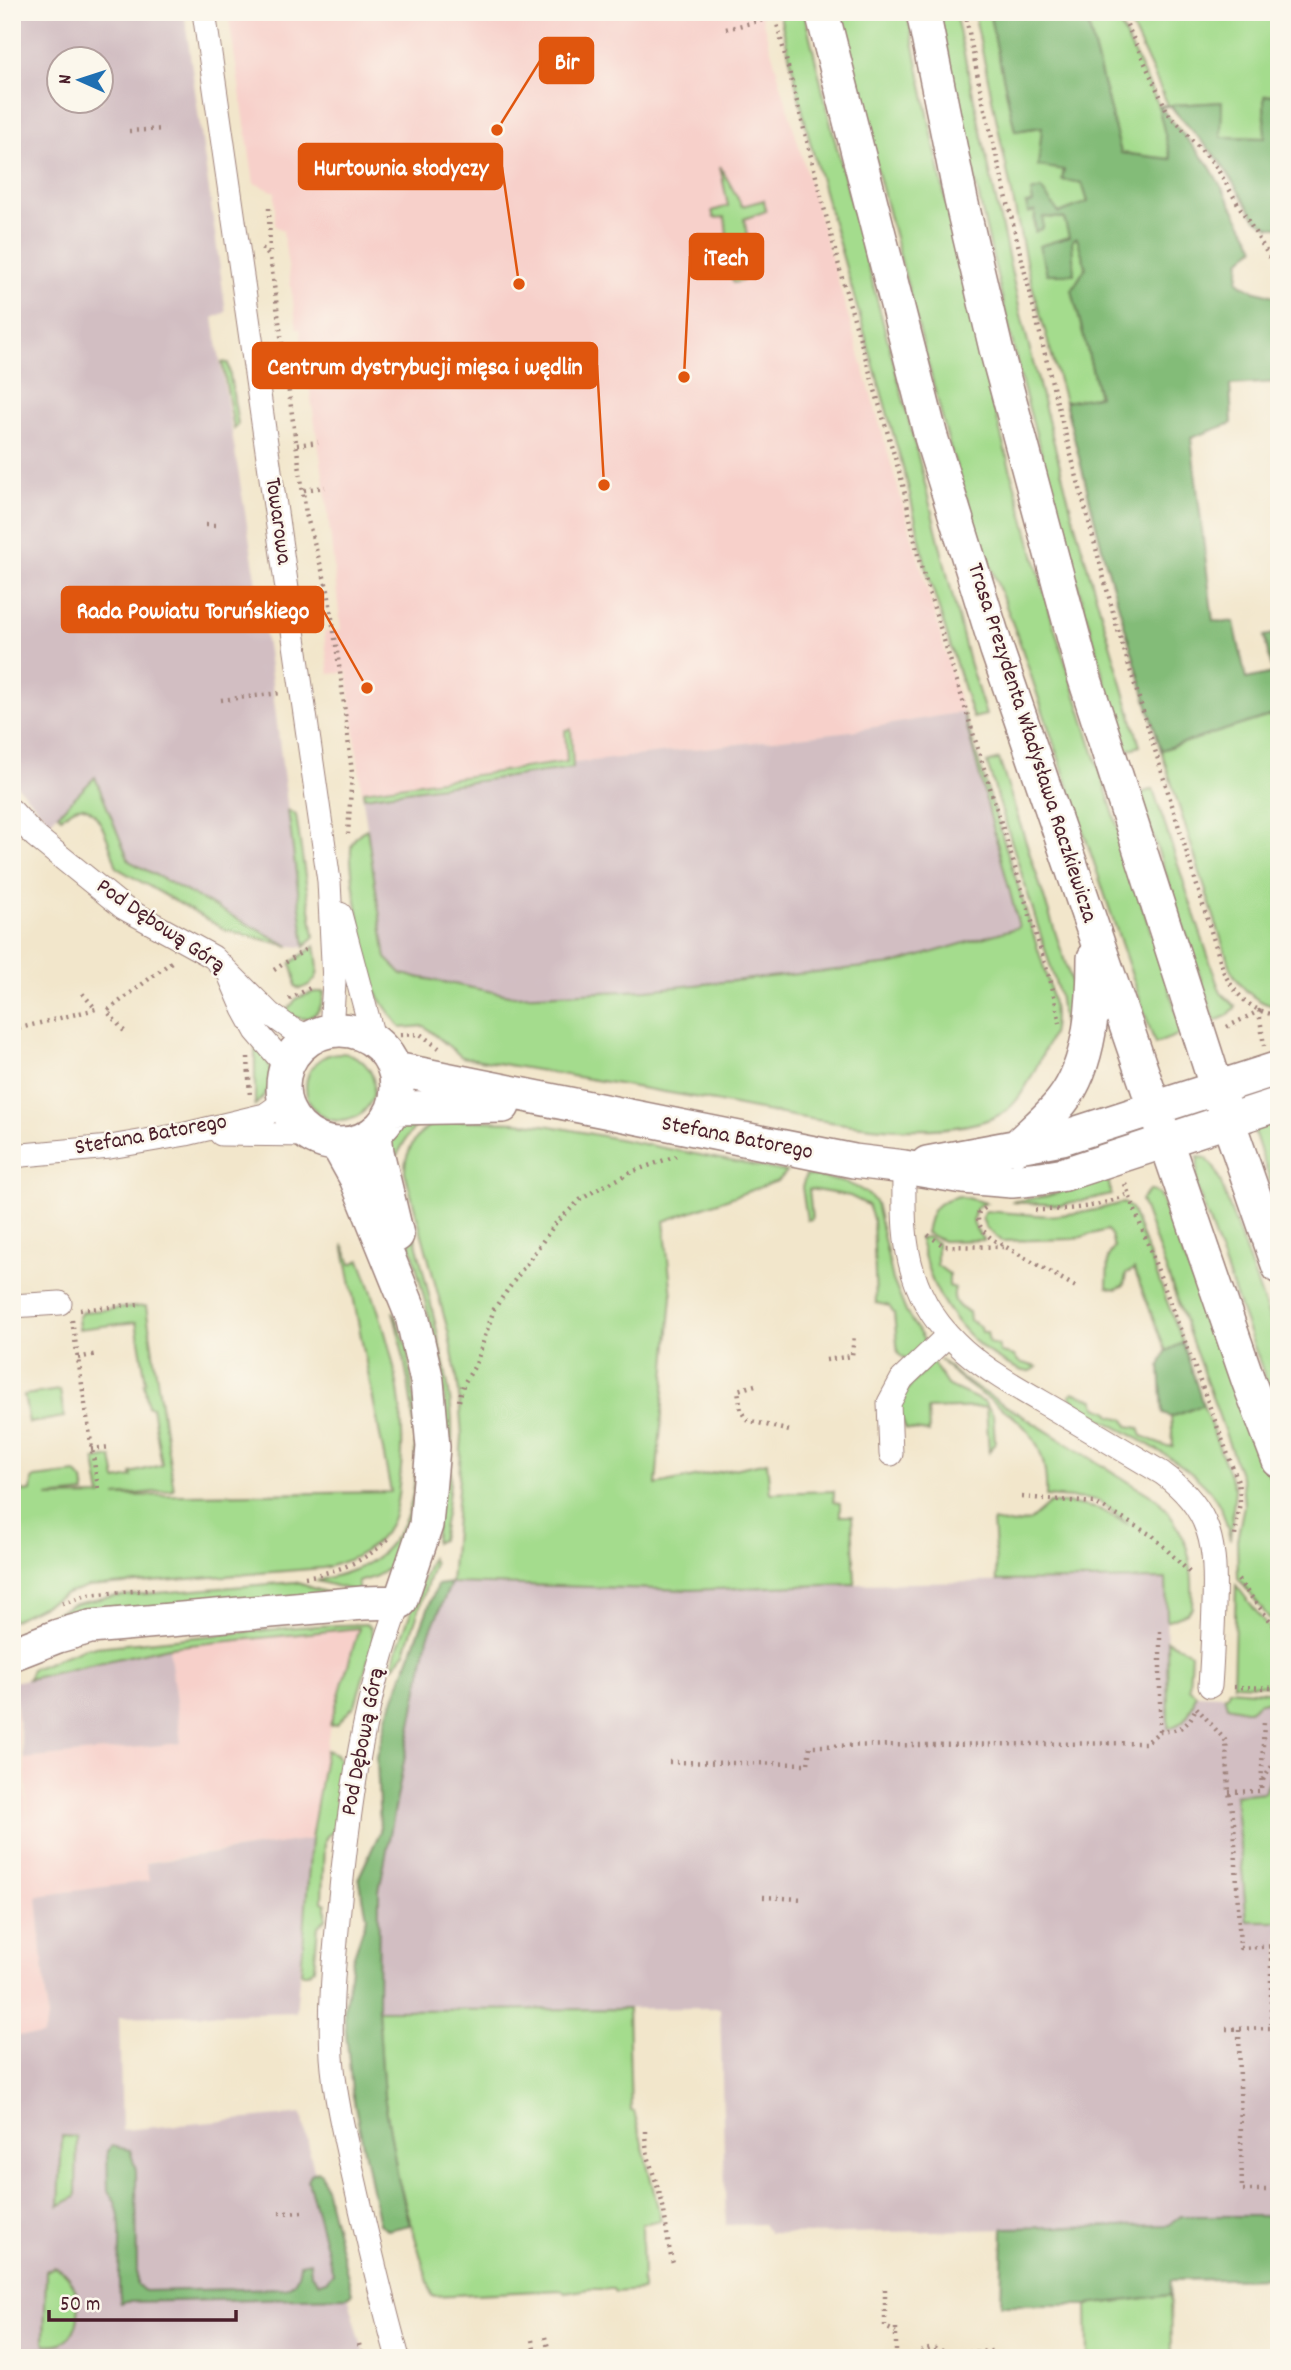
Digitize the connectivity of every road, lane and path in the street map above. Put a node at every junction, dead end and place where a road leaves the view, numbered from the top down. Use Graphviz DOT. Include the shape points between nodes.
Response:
graph roads {
  1 [pos="204,12"];
  2 [pos="822,12"];
  3 [pos="923,12"];
  4 [pos="965,12"];
  5 [pos="1121,12"];
  6 [pos="775,15"];
  7 [pos="726,29"];
  8 [pos="164,129"];
  9 [pos="129,131"];
  10 [pos="269,208"];
  11 [pos="260,245"];
  12 [pos="270,257"];
  13 [pos="1279,273"];
  14 [pos="318,442"];
  15 [pos="297,445"];
  16 [pos="325,487"];
  17 [pos="304,489"];
  18 [pos="206,525"];
  19 [pos="217,525"];
  20 [pos="229,588"];
  21 [pos="197,589"];
  22 [pos="302,691"];
  23 [pos="220,700"];
  24 [pos="12,811"];
  25 [pos="347,845"];
  26 [pos="329,881"];
  27 [pos="1095,935"];
  28 [pos="162,968"];
  29 [pos="227,970"];
  30 [pos="82,993"];
  31 [pos="1259,1011"];
  32 [pos="1279,1015"];
  33 [pos="12,1030"];
  34 [pos="124,1031"];
  35 [pos="1062,1031"];
  36 [pos="321,1034"];
  37 [pos="374,1041"];
  38 [pos="1201,1041"];
  39 [pos="287,1067"];
  40 [pos="395,1069"];
  41 [pos="1274,1070"];
  42 [pos="1217,1088"];
  43 [pos="285,1101"];
  44 [pos="1279,1104"];
  45 [pos="570,1106"];
  46 [pos="1154,1109"];
  47 [pos="384,1120"];
  48 [pos="1228,1120"];
  49 [pos="186,1134"];
  50 [pos="323,1139"];
  51 [pos="1165,1141"];
  52 [pos="1015,1148"];
  53 [pos="684,1153"];
  54 [pos="12,1156"];
  55 [pos="904,1167"];
  56 [pos="989,1207"];
  57 [pos="1033,1210"];
  58 [pos="922,1231"];
  59 [pos="1006,1247"];
  60 [pos="1279,1266"];
  61 [pos="1076,1287"];
  62 [pos="60,1303"];
  63 [pos="140,1304"];
  64 [pos="12,1306"];
  65 [pos="412,1316"];
  66 [pos="855,1335"];
  67 [pos="948,1335"];
  68 [pos="97,1354"];
  69 [pos="78,1358"];
  70 [pos="826,1360"];
  71 [pos="755,1385"];
  72 [pos="457,1412"];
  73 [pos="790,1431"];
  74 [pos="111,1447"];
  75 [pos="92,1450"];
  76 [pos="891,1454"];
  77 [pos="1279,1461"];
  78 [pos="98,1488"];
  79 [pos="1022,1497"];
  80 [pos="395,1530"];
  81 [pos="1234,1545"];
  82 [pos="1233,1574"];
  83 [pos="298,1578"];
  84 [pos="1197,1579"];
  85 [pos="400,1602"];
  86 [pos="1160,1630"];
  87 [pos="1279,1632"];
  88 [pos="12,1654"];
  89 [pos="1279,1689"];
  90 [pos="1211,1690"];
  91 [pos="1196,1707"];
  92 [pos="1264,1721"];
  93 [pos="1160,1731"];
  94 [pos="669,1762"];
  95 [pos="1275,1765"];
  96 [pos="1264,1766"];
  97 [pos="1263,1781"];
  98 [pos="1229,1792"];
  99 [pos="763,1897"];
  100 [pos="803,1899"];
  101 [pos="1271,1946"];
  102 [pos="1279,1946"];
  103 [pos="1279,1955"];
  104 [pos="1226,2029"];
  105 [pos="1239,2030"];
  106 [pos="645,2131"];
  107 [pos="1279,2190"];
  108 [pos="305,2212"];
  109 [pos="279,2213"];
  110 [pos="674,2266"];
  111 [pos="885,2289"];
  112 [pos="545,2337"];
  113 [pos="532,2340"];
  114 [pos="359,2344"];
  115 [pos="920,2352"];
  116 [pos="363,2358"];
  117 [pos="398,2358"];
  118 [pos="536,2358"];
  119 [pos="551,2358"];
  120 [pos="896,2358"];
  121 [pos="1000,2358"];
  1 -- 22 [label="street, Towarowa"];
  2 -- 27 [label="street, Trasa Prezydenta Władysława Raczkiewicza" via="932,437 997,650"];
  3 -- 38 [label="street" via="996,349 1081,663"];
  4 -- 31 [label="path" via="1053,386 1117,627 1224,972 1237,992"];
  5 -- 13 [label="path" via="1168,113 1215,165"];
  6 -- 7 [label="path"];
  6 -- 35 [label="path" via="842,278 903,485 919,560 1052,986"];
  8 -- 9 [label="path"];
  10 -- 12 [label="path"];
  11 -- 12 [label="path"];
  12 -- 15 [label="path"];
  14 -- 15 [label="path"];
  15 -- 17 [label="path"];
  16 -- 17 [label="path"];
  17 -- 25 [label="path" via="306,513 328,591 352,773"];
  18 -- 19 [label="path"];
  20 -- 21 [label="path"];
  22 -- 23 [label="path"];
  22 -- 26 [label="street, Towarowa"];
  24 -- 29 [label="street, Pod Dębową Górą" via="124,908 213,957"];
  26 -- 36 [label="street, Towarowa" via="334,982"];
  26 -- 37 [label="street"];
  27 -- 46 [label="street, Trasa Prezydenta Władysława Raczkiewicza"];
  27 -- 52 [label="street" via="1092,1018 1080,1066 1063,1100"];
  28 -- 34 [label="path" via="107,1011"];
  29 -- 36 [label="street, Pod Dębową Górą" via="290,1028"];
  29 -- 39 [label="street" via="257,1031"];
  30 -- 33 [label="path" via="96,1009"];
  31 -- 32 [label="path"];
  31 -- 38 [label="path"];
  31 -- 41 [label="path"];
  36 -- 37 [label="street" via="352,1031"];
  36 -- 39 [label="street" via="297,1051"];
  37 -- 40 [label="street"];
  38 -- 42 [label="street"];
  39 -- 43 [label="street"];
  40 -- 45 [label="street, Stefana Batorego"];
  40 -- 47 [label="street" via="397,1090"];
  41 -- 42 [label="street, Stefana Batorego"];
  42 -- 46 [label="street, Stefana Batorego"];
  42 -- 48 [label="street"];
  43 -- 49 [label="street, Stefana Batorego" via="265,1115"];
  43 -- 50 [label="street" via="291,1115"];
  44 -- 48 [label="street, Stefana Batorego"];
  45 -- 47 [label="street, Stefana Batorego"];
  45 -- 55 [label="street, Stefana Batorego"];
  46 -- 51 [label="street, Trasa Prezydenta Władysława Raczkiewicza"];
  46 -- 52 [label="street, Stefana Batorego"];
  47 -- 50 [label="street" via="359,1141"];
  47 -- 65 [label="street" via="377,1152 405,1266"];
  48 -- 51 [label="street, Stefana Batorego"];
  48 -- 60 [label="street"];
  49 -- 50 [label="street"];
  49 -- 54 [label="street, Stefana Batorego"];
  50 -- 65 [label="street, Pod Dębową Górą" via="356,1178"];
  51 -- 55 [label="street, Stefana Batorego" via="1065,1174 1012,1181"];
  51 -- 77 [label="street, Trasa Prezydenta Władysława Raczkiewicza"];
  52 -- 55 [label="street, Stefana Batorego"];
  53 -- 72 [label="path" via="596,1190 555,1224 494,1309"];
  55 -- 67 [label="street" via="908,1254 921,1294"];
  56 -- 59 [label="path" via="979,1212 978,1223"];
  57 -- 81 [label="path" via="1084,1207 1130,1193 1238,1481"];
  58 -- 59 [label="path" via="944,1246"];
  59 -- 61 [label="path"];
  62 -- 64 [label="street"];
  63 -- 69 [label="path" via="74,1311"];
  65 -- 85 [label="street, Pod Dębową Górą" via="427,1381 433,1447 426,1525"];
  66 -- 70 [label="path" via="852,1356"];
  67 -- 76 [label="street" via="912,1368 889,1403"];
  67 -- 90 [label="street" via="982,1366 1162,1473 1194,1502 1215,1555"];
  68 -- 69 [label="path"];
  69 -- 75 [label="path"];
  71 -- 73 [label="path" via="738,1390 747,1420"];
  74 -- 75 [label="path"];
  75 -- 78 [label="path"];
  79 -- 84 [label="path" via="1095,1503 1153,1536"];
  80 -- 83 [label="path" via="377,1550 353,1564"];
  82 -- 87 [label="path"];
  85 -- 88 [label="street" via="90,1628"];
  85 -- 117 [label="street, Pod Dębową Górą" via="364,1726 348,1820 332,1985 332,2059 346,2146"];
  86 -- 93 [label="path"];
  89 -- 90 [label="path"];
  90 -- 91 [label="path"];
  91 -- 93 [label="path" via="1192,1720 1182,1728"];
  91 -- 98 [label="path" via="1226,1741"];
  92 -- 96 [label="path"];
  93 -- 94 [label="path" via="1146,1744 810,1746 808,1764"];
  95 -- 96 [label="path"];
  95 -- 97 [label="path"];
  96 -- 97 [label="path"];
  97 -- 98 [label="path" via="1261,1791"];
  98 -- 101 [label="path" via="1240,1948"];
  99 -- 100 [label="path"];
  101 -- 102 [label="path"];
  101 -- 103 [label="path"];
  101 -- 105 [label="path" via="1271,2029"];
  104 -- 105 [label="path"];
  105 -- 107 [label="path" via="1242,2190"];
  106 -- 110 [label="path"];
  108 -- 109 [label="path"];
  111 -- 120 [label="path" via="885,2326 896,2330"];
  112 -- 119 [label="path"];
  113 -- 118 [label="path"];
  114 -- 116 [label="path"];
  115 -- 121 [label="path" via="932,2347 950,2353 994,2351"];
}
